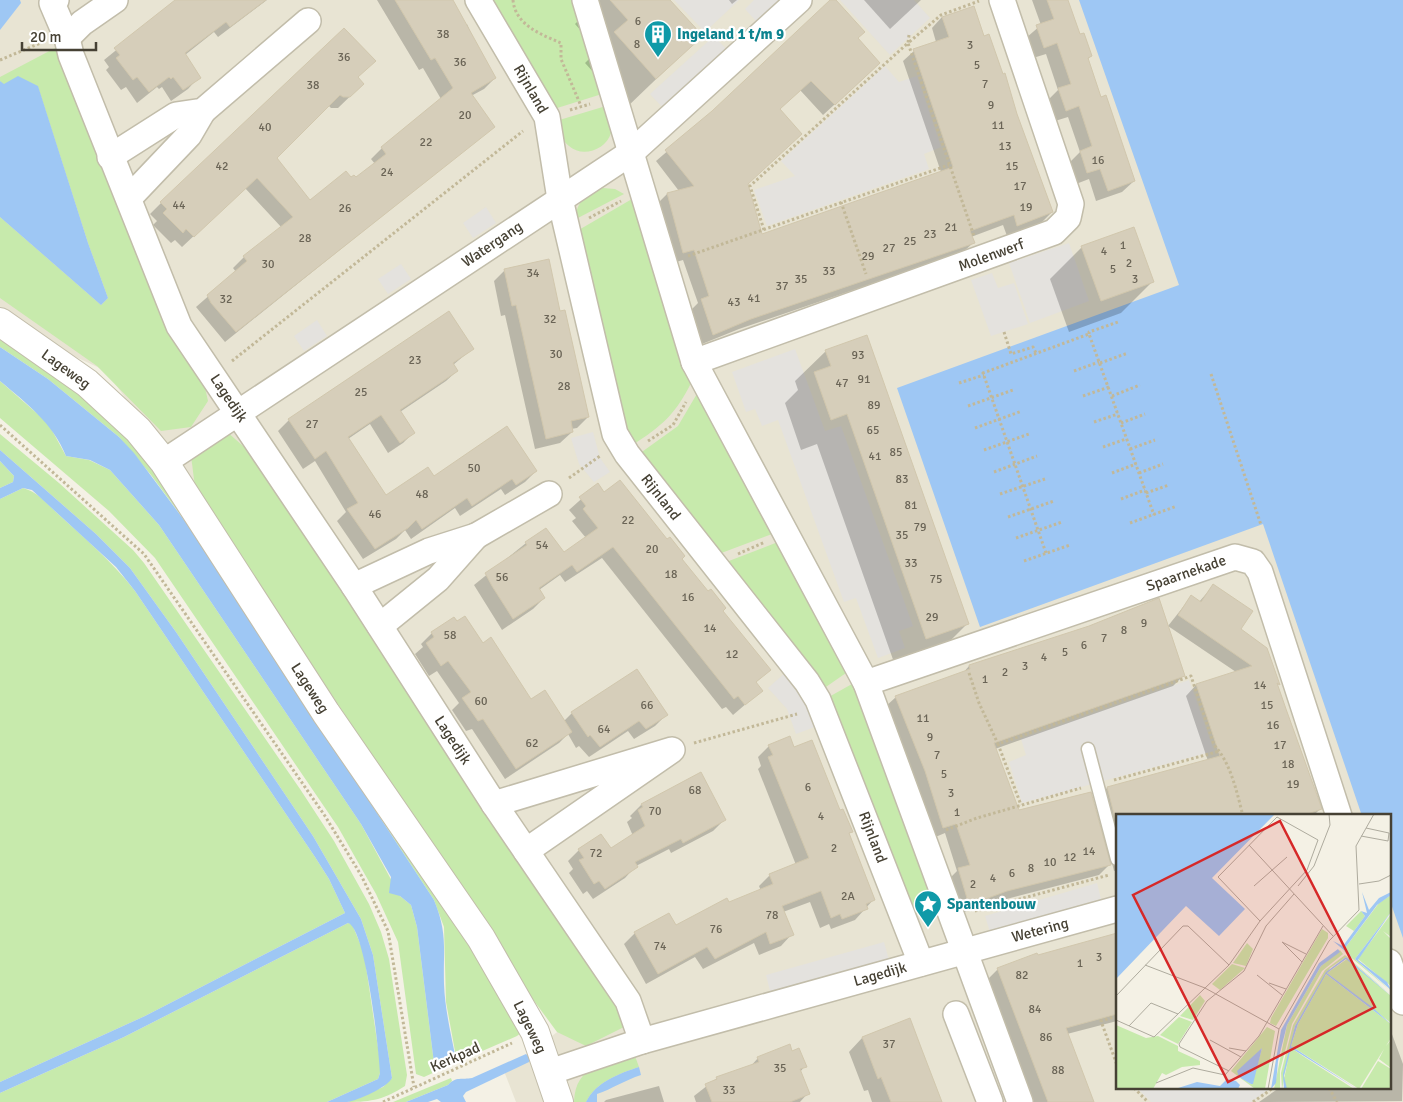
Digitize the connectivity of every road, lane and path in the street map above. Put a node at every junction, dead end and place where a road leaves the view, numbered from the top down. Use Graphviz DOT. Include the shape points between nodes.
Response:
graph roads {
  1 [pos="56,0"];
  2 [pos="114,0"];
  3 [pos="478,0"];
  4 [pos="513,0"];
  5 [pos="585,0"];
  6 [pos="799,0"];
  7 [pos="981,0"];
  8 [pos="1002,0"];
  9 [pos="308,21"];
  10 [pos="909,35"];
  11 [pos="67,38"];
  12 [pos="908,43"];
  13 [pos="0,60"];
  14 [pos="615,96"];
  15 [pos="581,106"];
  16 [pos="203,111"];
  17 [pos="547,116"];
  18 [pos="632,152"];
  19 [pos="110,157"];
  20 [pos="950,165"];
  21 [pos="643,189"];
  22 [pos="130,197"];
  23 [pos="560,199"];
  24 [pos="840,202"];
  25 [pos="568,228"];
  26 [pos="764,230"];
  27 [pos="981,258"];
  28 [pos="666,264"];
  29 [pos="874,297"];
  30 [pos="0,322"];
  31 [pos="1118,322"];
  32 [pos="1004,332"];
  33 [pos="1089,334"];
  34 [pos="1036,353"];
  35 [pos="1128,353"];
  36 [pos="1099,362"];
  37 [pos="698,369"];
  38 [pos="1074,371"];
  39 [pos="1211,374"];
  40 [pos="214,375"];
  41 [pos="984,375"];
  42 [pos="959,383"];
  43 [pos="1140,385"];
  44 [pos="1108,387"];
  45 [pos="1013,390"];
  46 [pos="1083,396"];
  47 [pos="1112,396"];
  48 [pos="992,398"];
  49 [pos="968,406"];
  50 [pos="1022,411"];
  51 [pos="239,412"];
  52 [pos="1118,414"];
  53 [pos="1145,414"];
  54 [pos="999,419"];
  55 [pos="1094,422"];
  56 [pos="1121,423"];
  57 [pos="0,425"];
  58 [pos="975,428"];
  59 [pos="1029,434"];
  60 [pos="1126,438"];
  61 [pos="1155,440"];
  62 [pos="1007,442"];
  63 [pos="1103,447"];
  64 [pos="624,449"];
  65 [pos="1130,449"];
  66 [pos="984,450"];
  67 [pos="1036,456"];
  68 [pos="164,462"];
  69 [pos="1015,464"];
  70 [pos="1136,464"];
  71 [pos="1163,464"];
  72 [pos="994,472"];
  73 [pos="1112,473"];
  74 [pos="1139,473"];
  75 [pos="1045,478"];
  76 [pos="1169,485"];
  77 [pos="1023,486"];
  78 [pos="1146,492"];
  79 [pos="549,494"];
  80 [pos="1000,494"];
  81 [pos="1121,499"];
  82 [pos="1054,501"];
  83 [pos="1178,506"];
  84 [pos="1030,509"];
  85 [pos="1154,515"];
  86 [pos="1008,517"];
  87 [pos="1062,522"];
  88 [pos="1130,523"];
  89 [pos="1261,525"];
  90 [pos="1038,531"];
  91 [pos="786,533"];
  92 [pos="476,536"];
  93 [pos="1016,538"];
  94 [pos="1070,545"];
  95 [pos="1046,553"];
  96 [pos="1024,561"];
  97 [pos="714,564"];
  98 [pos="354,586"];
  99 [pos="380,626"];
  100 [pos="961,650"];
  101 [pos="866,683"];
  102 [pos="821,706"];
  103 [pos="998,744"];
  104 [pos="672,750"];
  105 [pos="1088,750"];
  106 [pos="1220,751"];
  107 [pos="1097,784"];
  108 [pos="494,804"];
  109 [pos="1021,805"];
  110 [pos="1242,814"];
  111 [pos="1338,814"];
  112 [pos="922,840"];
  113 [pos="526,851"];
  114 [pos="1116,855"];
  115 [pos="1116,873"];
  116 [pos="1116,909"];
  117 [pos="950,918"];
  118 [pos="962,950"];
  119 [pos="921,962"];
  120 [pos="1390,965"];
  121 [pos="1403,1002"];
  122 [pos="956,1014"];
  123 [pos="1116,1016"];
  124 [pos="536,1032"];
  125 [pos="642,1041"];
  126 [pos="1116,1062"];
  127 [pos="550,1072"];
  128 [pos="414,1087"];
  129 [pos="1136,1090"];
  130 [pos="1270,1090"];
  131 [pos="1330,1090"];
  132 [pos="383,1102"];
  133 [pos="559,1102"];
  134 [pos="990,1102"];
  135 [pos="1020,1102"];
  136 [pos="1148,1102"];
  137 [pos="1253,1102"];
  138 [pos="1337,1102"];
  1 -- 11 [label="street, Lagedijk" via="52,3"];
  2 -- 11 [label="street"];
  3 -- 17 [label="street, Rijnland"];
  4 -- 15 [label="path" via="530,29 561,43 561,60"];
  5 -- 14 [label="street"];
  6 -- 18 [label="street, Watergang"];
  7 -- 12 [label="path" via="941,15"];
  8 -- 27 [label="street, Molenwerf" via="1071,204 1068,218 1054,232"];
  9 -- 16 [label="street"];
  10 -- 12 [label="path"];
  11 -- 13 [label="path" via="52,38"];
  11 -- 19 [label="street, Lagedijk"];
  12 -- 20 [label="path"];
  12 -- 26 [label="path" via="750,186"];
  14 -- 15 [label="path"];
  14 -- 18 [label="street"];
  15 -- 17 [label="path"];
  16 -- 19 [label="street" via="176,115"];
  16 -- 22 [label="street" via="188,135"];
  17 -- 23 [label="street, Rijnland"];
  17 -- 40 [label="path" via="522,132"];
  18 -- 21 [label="street"];
  18 -- 23 [label="street, Watergang"];
  19 -- 22 [label="street, Lagedijk"];
  20 -- 24 [label="path"];
  20 -- 27 [label="path"];
  21 -- 25 [label="path"];
  21 -- 28 [label="street"];
  22 -- 40 [label="street, Lagedijk" via="180,326"];
  23 -- 25 [label="street, Rijnland"];
  23 -- 51 [label="street, Watergang"];
  24 -- 26 [label="path"];
  24 -- 29 [label="path"];
  25 -- 64 [label="street, Rijnland" via="615,434"];
  26 -- 28 [label="path"];
  27 -- 29 [label="street, Molenwerf"];
  28 -- 37 [label="street"];
  29 -- 37 [label="street, Molenwerf"];
  30 -- 68 [label="street, Lageweg" via="87,383 138,430"];
  31 -- 33 [label="path"];
  32 -- 34 [label="path" via="1011,354 1034,347"];
  33 -- 34 [label="path"];
  33 -- 36 [label="path"];
  34 -- 41 [label="path" via="983,372"];
  35 -- 36 [label="path"];
  36 -- 38 [label="path"];
  36 -- 44 [label="path"];
  37 -- 64 [label="path" via="673,425"];
  37 -- 91 [label="street"];
  39 -- 89 [label="path"];
  40 -- 51 [label="street, Lagedijk"];
  41 -- 42 [label="path"];
  41 -- 48 [label="path"];
  43 -- 47 [label="path"];
  44 -- 46 [label="path"];
  44 -- 47 [label="path"];
  45 -- 48 [label="path"];
  47 -- 52 [label="path"];
  48 -- 49 [label="path"];
  48 -- 54 [label="path"];
  50 -- 54 [label="path"];
  51 -- 68 [label="street, Watergang"];
  51 -- 98 [label="street, Lagedijk"];
  52 -- 55 [label="path"];
  52 -- 56 [label="path"];
  53 -- 56 [label="path"];
  54 -- 58 [label="path"];
  54 -- 62 [label="path"];
  56 -- 60 [label="path"];
  57 -- 128 [label="path" via="144,554 325,816 361,875 388,931"];
  59 -- 62 [label="path"];
  60 -- 63 [label="path"];
  60 -- 65 [label="path"];
  61 -- 65 [label="path"];
  62 -- 66 [label="path"];
  62 -- 69 [label="path"];
  64 -- 79 [label="path" via="584,466"];
  64 -- 97 [label="street, Rijnland"];
  65 -- 70 [label="path"];
  67 -- 69 [label="path"];
  68 -- 124 [label="street, Lageweg" via="326,713 481,938"];
  69 -- 72 [label="path"];
  69 -- 77 [label="path"];
  70 -- 73 [label="path"];
  70 -- 74 [label="path"];
  71 -- 74 [label="path"];
  74 -- 78 [label="path"];
  75 -- 77 [label="path"];
  76 -- 78 [label="path"];
  77 -- 80 [label="path"];
  77 -- 84 [label="path"];
  78 -- 81 [label="path"];
  78 -- 85 [label="path"];
  79 -- 92 [label="street"];
  82 -- 84 [label="path"];
  83 -- 85 [label="path"];
  84 -- 86 [label="path"];
  84 -- 90 [label="path"];
  85 -- 88 [label="path"];
  87 -- 90 [label="path"];
  90 -- 93 [label="path"];
  90 -- 95 [label="path"];
  91 -- 97 [label="path"];
  91 -- 101 [label="street"];
  92 -- 98 [label="street" via="429,551"];
  92 -- 99 [label="street" via="438,579"];
  94 -- 95 [label="path"];
  95 -- 96 [label="path"];
  97 -- 102 [label="street, Rijnland" via="807,682"];
  98 -- 99 [label="street, Lagedijk"];
  99 -- 108 [label="street, Lagedijk"];
  100 -- 101 [label="street, Spaarnekade"];
  100 -- 103 [label="path" via="979,703"];
  100 -- 111 [label="street, Spaarnekade" via="1235,557 1252,562 1260,572"];
  101 -- 112 [label="street"];
  102 -- 104 [label="path"];
  102 -- 119 [label="street, Rijnland"];
  103 -- 106 [label="path" via="1191,676 1214,745"];
  103 -- 109 [label="path"];
  104 -- 108 [label="street"];
  104 -- 113 [label="street"];
  105 -- 107 [label="lane"];
  106 -- 107 [label="path"];
  106 -- 110 [label="path"];
  107 -- 109 [label="path"];
  107 -- 114 [label="lane"];
  108 -- 113 [label="street, Lagedijk"];
  109 -- 112 [label="path"];
  112 -- 117 [label="street"];
  113 -- 125 [label="street, Lagedijk" via="628,1001"];
  115 -- 117 [label="path"];
  116 -- 118 [label="street, Wetering"];
  117 -- 118 [label="street"];
  118 -- 119 [label="street, Lagedijk"];
  118 -- 135 [label="street"];
  119 -- 125 [label="street, Lagedijk"];
  120 -- 121 [label="street"];
  122 -- 134 [label="street"];
  123 -- 126 [label="path" via="1101,1020"];
  124 -- 127 [label="street, Lageweg"];
  124 -- 128 [label="path, Kerkpad"];
  125 -- 127 [label="street, Lagedijk"];
  127 -- 133 [label="street, Lageweg"];
  128 -- 132 [label="path, Kerkpad"];
  129 -- 136 [label="path"];
  130 -- 137 [label="path"];
  131 -- 138 [label="path"];
}
